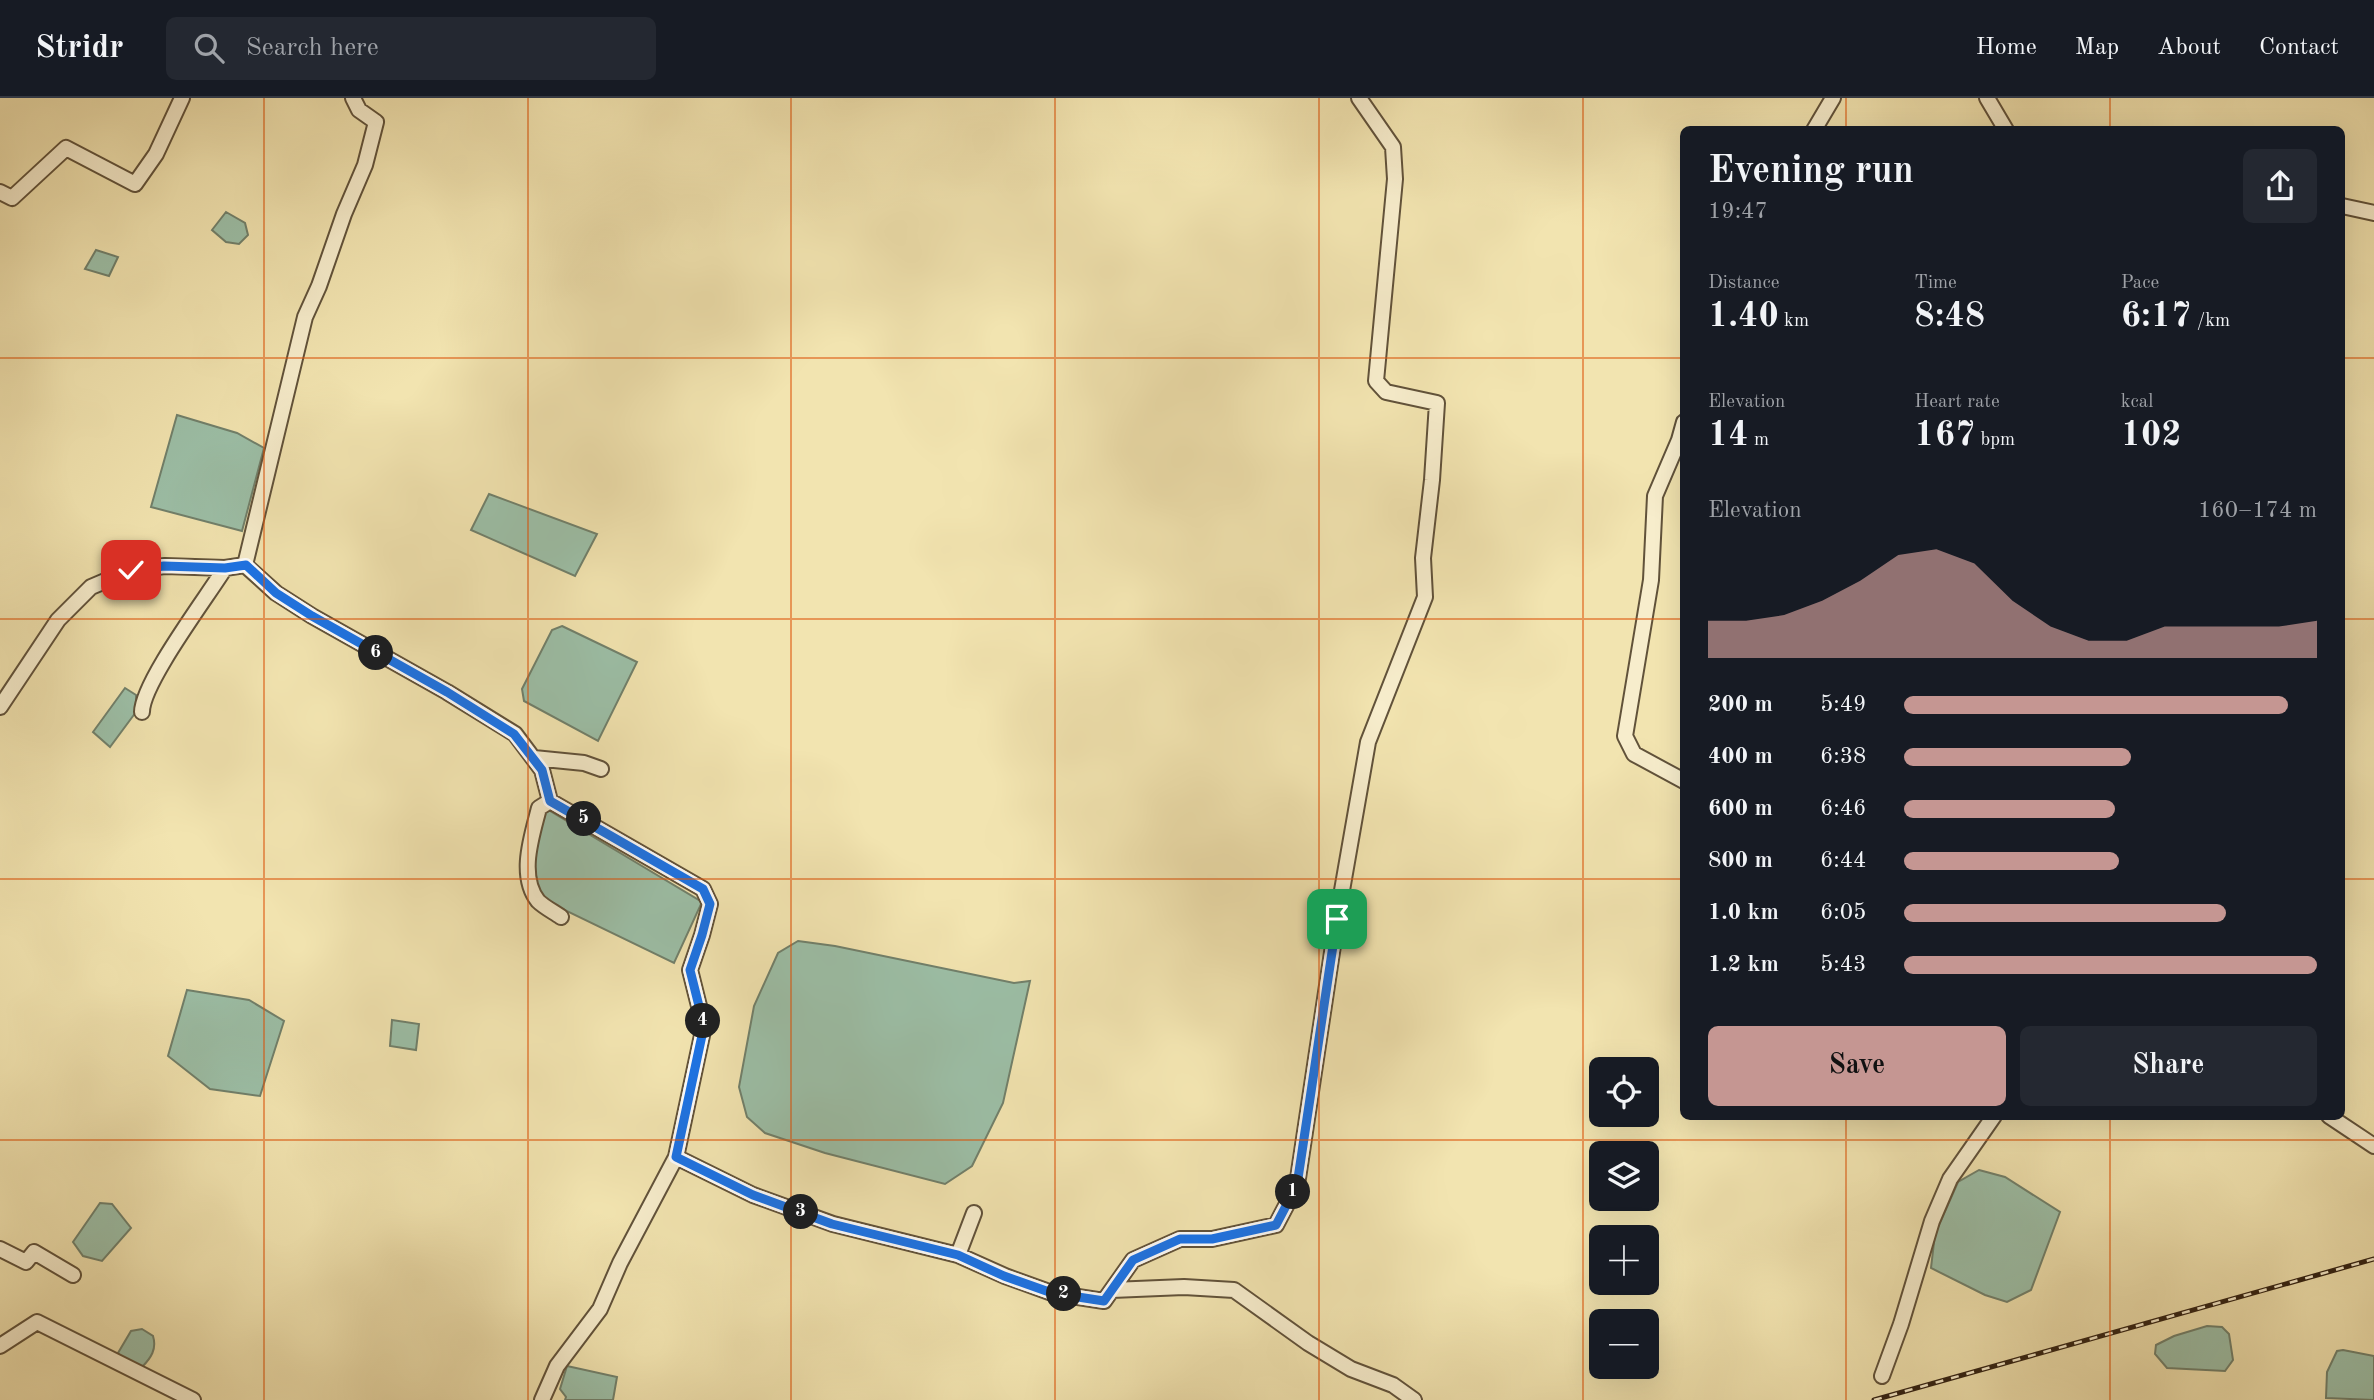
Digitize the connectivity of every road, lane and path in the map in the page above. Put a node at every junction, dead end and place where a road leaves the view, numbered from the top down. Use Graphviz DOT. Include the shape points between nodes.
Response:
graph roads {
  1 [pos="183,98"];
  2 [pos="353,98"];
  3 [pos="1359,98"];
  4 [pos="1833,98"];
  5 [pos="1987,98"];
  6 [pos="1816,126"];
  7 [pos="2004,126"];
  8 [pos="0,192"];
  9 [pos="2345,207"];
  10 [pos="2374,213"];
  11 [pos="1680,436"];
  12 [pos="246,565"];
  13 [pos="225,568"];
  14 [pos="0,707"];
  15 [pos="142,712"];
  16 [pos="534,758"];
  17 [pos="601,769"];
  18 [pos="1680,779"];
  19 [pos="550,801"];
  20 [pos="561,917"];
  21 [pos="1991,1120"];
  22 [pos="2335,1120"];
  23 [pos="2374,1146"];
  24 [pos="676,1157"];
  25 [pos="974,1213"];
  26 [pos="0,1249"];
  27 [pos="958,1255"];
  28 [pos="73,1275"];
  29 [pos="1112,1290"];
  30 [pos="0,1346"];
  31 [pos="1882,1376"];
  32 [pos="192,1400"];
  33 [pos="542,1400"];
  34 [pos="1414,1400"];
  1 -- 8 [label="street" via="156,154 135,184 66,148 12,198"];
  2 -- 12 [label="street" via="359,110 376,122 365,165 305,317"];
  3 -- 29 [label="street" via="1393,147 1394,158 1376,381 1386,392 1437,403 1423,558 1425,597 1368,742 1297,1185 1276,1225 1212,1239 1180,1239 1133,1260"];
  4 -- 6 [label="street"];
  5 -- 7 [label="street"];
  9 -- 10 [label="street"];
  11 -- 18 [label="street" via="1655,496 1651,580 1625,736 1634,754"];
  12 -- 13 [label="street"];
  12 -- 16 [label="street" via="276,593 514,734"];
  13 -- 14 [label="street" via="131,570 91,587 58,620"];
  13 -- 15 [label="street" via="145,695"];
  16 -- 17 [label="street"];
  16 -- 19 [label="street"];
  19 -- 20 [label="street" via="539,808 529,849 529,885 540,902"];
  19 -- 24 [label="street" via="703,889 710,904 690,970 704,1026"];
  21 -- 31 [label="street" via="1945,1190"];
  22 -- 23 [label="street"];
  24 -- 27 [label="street" via="753,1195 832,1224"];
  24 -- 33 [label="street" via="600,1309 557,1366"];
  25 -- 27 [label="street"];
  26 -- 28 [label="street" via="26,1262 34,1252"];
  27 -- 29 [label="street" via="1052,1293 1104,1301"];
  29 -- 34 [label="street" via="1234,1290 1318,1350 1393,1385"];
  30 -- 32 [label="street" via="37,1322"];
}
